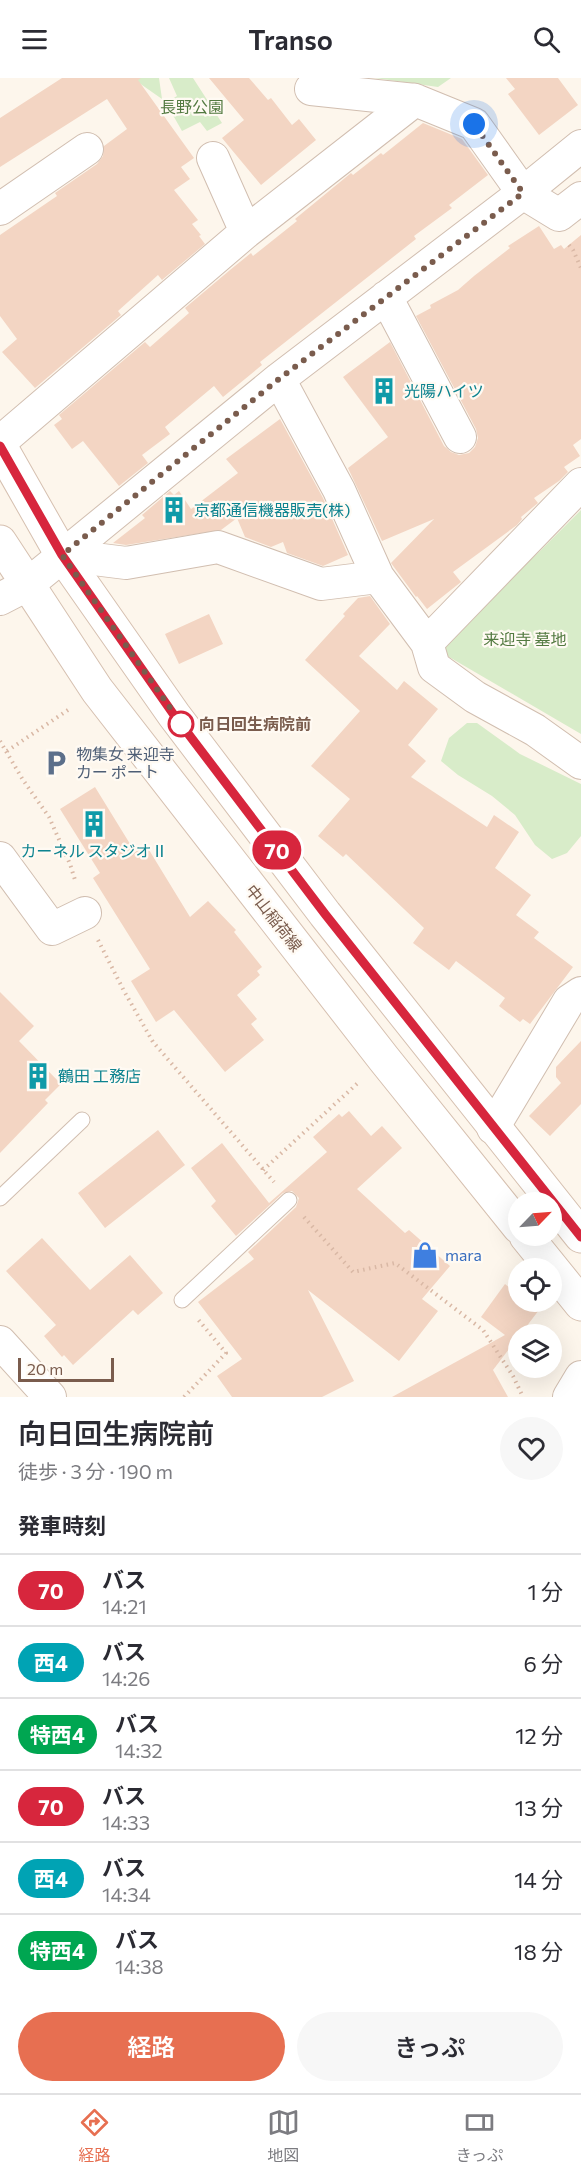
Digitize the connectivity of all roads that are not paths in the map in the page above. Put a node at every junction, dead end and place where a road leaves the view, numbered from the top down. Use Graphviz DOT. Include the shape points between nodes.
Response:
graph roads {
  1 [pos="311,88"];
  2 [pos="415,100"];
  3 [pos="581,146"];
  4 [pos="87,149"];
  5 [pos="213,158"];
  6 [pos="523,193"];
  7 [pos="581,198"];
  8 [pos="0,209"];
  9 [pos="246,232"];
  10 [pos="386,297"];
  11 [pos="279,379"];
  12 [pos="460,436"];
  13 [pos="0,444"];
  14 [pos="581,484"];
  15 [pos="0,542"];
  16 [pos="62,555"];
  17 [pos="378,577"];
  18 [pos="13,592"];
  19 [pos="427,643"];
  20 [pos="581,763"];
  21 [pos="0,858"];
  22 [pos="85,913"];
  23 [pos="581,993"];
  24 [pos="82,1120"];
  25 [pos="493,1128"];
  26 [pos="0,1198"];
  27 [pos="289,1200"];
  28 [pos="508,1213"];
  29 [pos="581,1236"];
  30 [pos="534,1246"];
  31 [pos="182,1300"];
  32 [pos="581,1304"];
  33 [pos="0,1342"];
  34 [pos="581,1377"];
  35 [pos="50,1397"];
  36 [pos="569,1397"];
  1 -- 2 [label="street"];
  2 -- 6 [label="street" via="474,124"];
  2 -- 9 [label="street"];
  3 -- 6 [label="street"];
  4 -- 8 [label="street"];
  5 -- 9 [label="street"];
  6 -- 7 [label="street" via="559,215"];
  6 -- 10 [label="street"];
  9 -- 13 [label="street"];
  10 -- 11 [label="street"];
  10 -- 12 [label="street"];
  11 -- 16 [label="street"];
  11 -- 17 [label="street" via="339,490"];
  13 -- 16 [label="main road"];
  14 -- 19 [label="street"];
  15 -- 18 [label="main road, 中山稲荷線"];
  16 -- 17 [label="street" via="126,563 218,547 321,584"];
  16 -- 18 [label="street"];
  16 -- 25 [label="main road" via="182,724"];
  17 -- 19 [label="street"];
  18 -- 28 [label="main road, 中山稲荷線" via="97,690"];
  19 -- 20 [label="street" via="434,667"];
  21 -- 22 [label="street" via="52,929"];
  23 -- 25 [label="street" via="569,1001"];
  24 -- 26 [label="lane"];
  25 -- 29 [label="main road"];
  27 -- 31 [label="lane"];
  30 -- 32 [label="main road"];
  33 -- 35 [label="street"];
  34 -- 36 [label="street"];
}
